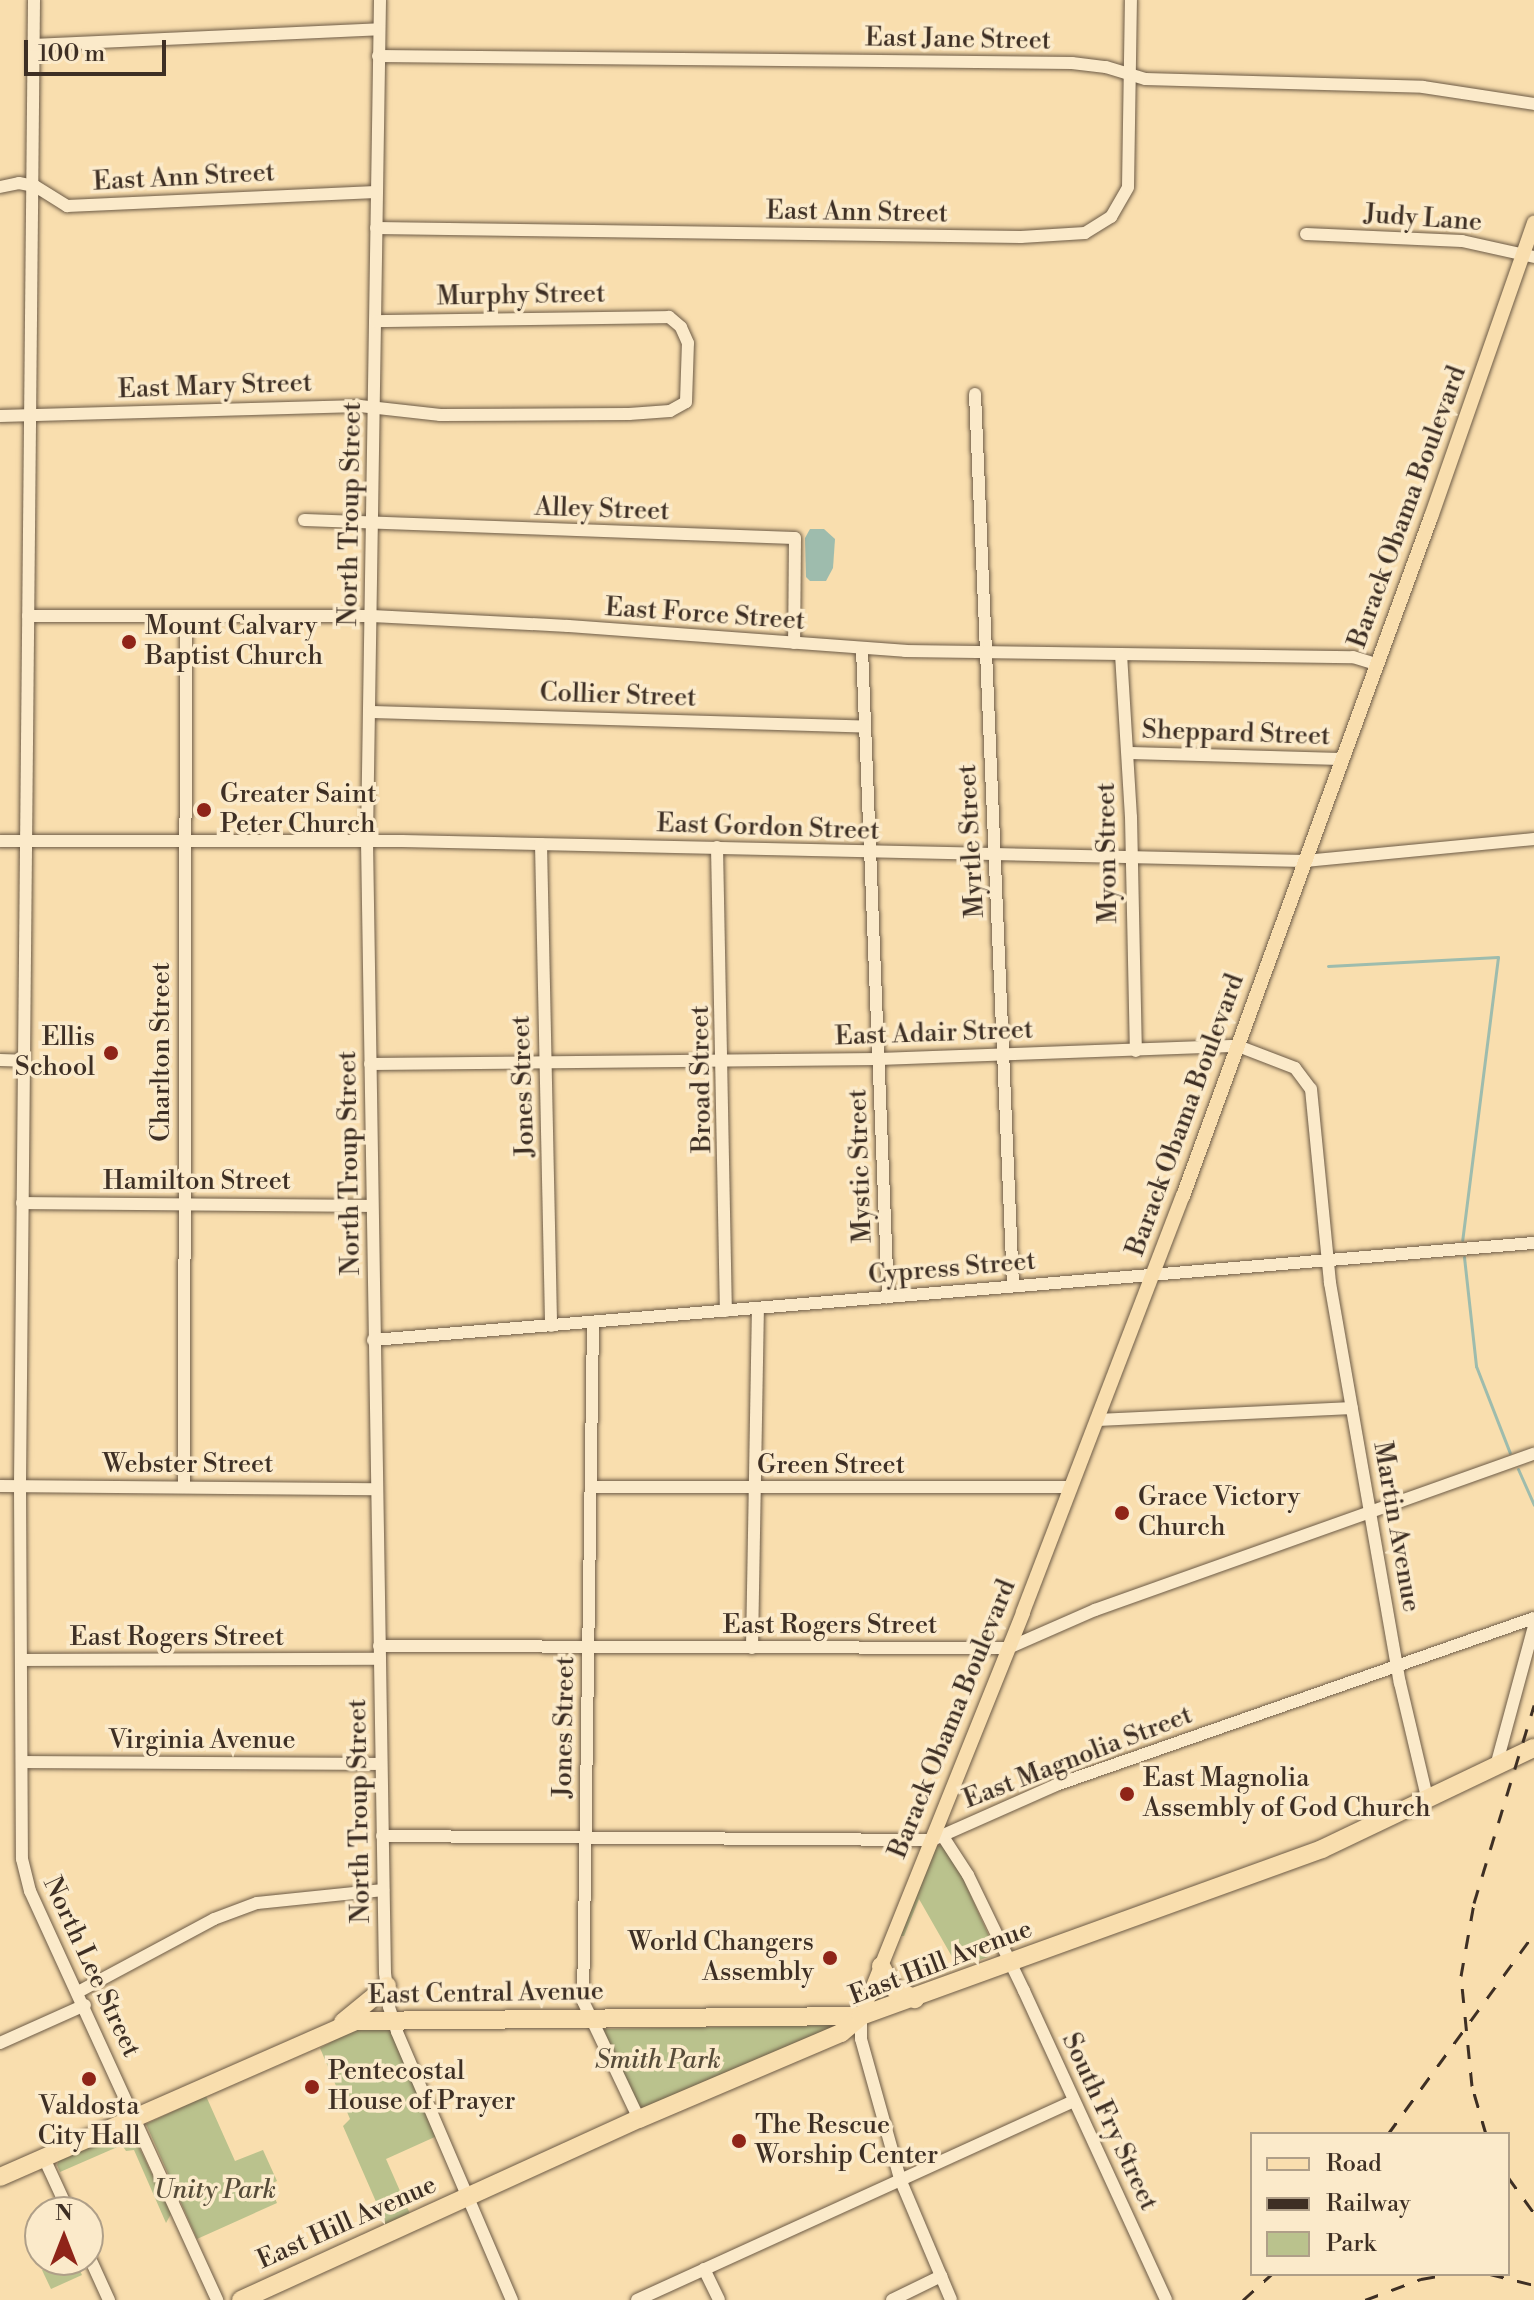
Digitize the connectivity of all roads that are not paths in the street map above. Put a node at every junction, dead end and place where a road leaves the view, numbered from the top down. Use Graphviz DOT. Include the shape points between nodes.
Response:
graph roads {
  1 [pos="34,0"];
  2 [pos="380,0"];
  3 [pos="1131,0"];
  4 [pos="379,29"];
  5 [pos="33,45"];
  6 [pos="378,56"];
  7 [pos="1131,75"];
  8 [pos="1534,104"];
  9 [pos="35,186"];
  10 [pos="0,187"];
  11 [pos="376,192"];
  12 [pos="1534,223"];
  13 [pos="376,228"];
  14 [pos="1306,234"];
  15 [pos="1528,255"];
  16 [pos="375,321"];
  17 [pos="975,394"];
  18 [pos="374,409"];
  19 [pos="670,411"];
  20 [pos="30,413"];
  21 [pos="0,416"];
  22 [pos="304,520"];
  23 [pos="373,522"];
  24 [pos="28,616"];
  25 [pos="186,616"];
  26 [pos="372,616"];
  27 [pos="794,643"];
  28 [pos="862,649"];
  29 [pos="985,650"];
  30 [pos="1121,654"];
  31 [pos="1376,664"];
  32 [pos="370,712"];
  33 [pos="865,727"];
  34 [pos="1128,753"];
  35 [pos="1343,759"];
  36 [pos="25,839"];
  37 [pos="1534,839"];
  38 [pos="184,840"];
  39 [pos="0,841"];
  40 [pos="367,841"];
  41 [pos="541,844"];
  42 [pos="717,847"];
  43 [pos="869,853"];
  44 [pos="993,855"];
  45 [pos="1131,857"];
  46 [pos="1305,861"];
  47 [pos="1238,1046"];
  48 [pos="1136,1051"];
  49 [pos="1005,1054"];
  50 [pos="879,1059"];
  51 [pos="0,1060"];
  52 [pos="23,1061"];
  53 [pos="724,1061"];
  54 [pos="544,1063"];
  55 [pos="370,1064"];
  56 [pos="22,1203"];
  57 [pos="185,1205"];
  58 [pos="372,1206"];
  59 [pos="1534,1243"];
  60 [pos="1326,1261"];
  61 [pos="1153,1275"];
  62 [pos="1013,1286"];
  63 [pos="888,1297"];
  64 [pos="758,1308"];
  65 [pos="726,1311"];
  66 [pos="593,1322"];
  67 [pos="551,1326"];
  68 [pos="373,1340"];
  69 [pos="1352,1408"];
  70 [pos="1098,1420"];
  71 [pos="1534,1454"];
  72 [pos="0,1486"];
  73 [pos="20,1486"];
  74 [pos="184,1487"];
  75 [pos="591,1487"];
  76 [pos="1070,1487"];
  77 [pos="376,1489"];
  78 [pos="755,1489"];
  79 [pos="1371,1512"];
  80 [pos="1534,1618"];
  81 [pos="1534,1626"];
  82 [pos="589,1647"];
  83 [pos="752,1648"];
  84 [pos="1008,1648"];
  85 [pos="379,1653"];
  86 [pos="22,1660"];
  87 [pos="1398,1667"];
  88 [pos="1534,1748"];
  89 [pos="23,1762"];
  90 [pos="381,1764"];
  91 [pos="1496,1766"];
  92 [pos="1428,1801"];
  93 [pos="382,1836"];
  94 [pos="937,1837"];
  95 [pos="585,1838"];
  96 [pos="383,1890"];
  97 [pos="1009,1964"];
  98 [pos="881,1966"];
  99 [pos="387,1986"];
  100 [pos="78,1992"];
  101 [pos="915,1999"];
  102 [pos="85,2005"];
  103 [pos="861,2016"];
  104 [pos="589,2018"];
  105 [pos="393,2019"];
  106 [pos="338,2026"];
  107 [pos="0,2043"];
  108 [pos="1074,2101"];
  109 [pos="135,2117"];
  110 [pos="639,2119"];
  111 [pos="44,2158"];
  112 [pos="0,2177"];
  113 [pos="900,2179"];
  114 [pos="62,2196"];
  115 [pos="469,2196"];
  116 [pos="704,2269"];
  117 [pos="98,2276"];
  118 [pos="941,2276"];
  119 [pos="109,2300"];
  120 [pos="217,2300"];
  121 [pos="241,2300"];
  122 [pos="512,2300"];
  123 [pos="637,2300"];
  124 [pos="719,2300"];
  125 [pos="892,2300"];
  126 [pos="951,2300"];
  127 [pos="1166,2300"];
  1 -- 5 [label="street, North Lee Street"];
  2 -- 4 [label="street, North Troup Street"];
  3 -- 7 [label="street, East Ann Street"];
  4 -- 5 [label="street"];
  4 -- 6 [label="street, North Troup Street"];
  5 -- 9 [label="street, North Lee Street"];
  6 -- 7 [label="street, East Jane Street" via="1072,63"];
  6 -- 11 [label="street, North Troup Street"];
  7 -- 8 [label="street, East Jane Street" via="1168,81 1446,89"];
  7 -- 13 [label="street, East Ann Street" via="1128,187 1111,217 1085,233 1021,237"];
  9 -- 10 [label="street"];
  9 -- 11 [label="street, East Ann Street" via="67,206"];
  9 -- 20 [label="street, North Lee Street"];
  11 -- 13 [label="street, North Troup Street"];
  12 -- 15 [label="main road, Barack Obama Boulevard"];
  13 -- 16 [label="street, North Troup Street"];
  14 -- 15 [label="street, Judy Lane" via="1462,241"];
  15 -- 31 [label="main road, Barack Obama Boulevard"];
  16 -- 18 [label="street, North Troup Street"];
  16 -- 19 [label="street, Murphy Street" via="669,317 688,343 689,365 686,402"];
  17 -- 29 [label="street, Myrtle Street"];
  18 -- 19 [label="street, East Mary Street" via="440,415"];
  18 -- 20 [label="street, East Mary Street"];
  18 -- 23 [label="street, North Troup Street"];
  20 -- 21 [label="street, East Mary Street"];
  20 -- 24 [label="street, North Lee Street"];
  22 -- 23 [label="street, Alley Street"];
  23 -- 26 [label="street, North Troup Street"];
  23 -- 27 [label="street, Alley Street" via="795,538"];
  24 -- 25 [label="street, East Force Street"];
  24 -- 36 [label="street, North Lee Street"];
  25 -- 26 [label="street, East Force Street"];
  25 -- 38 [label="street, Charlton Street"];
  26 -- 27 [label="street, East Force Street"];
  26 -- 32 [label="street, North Troup Street"];
  27 -- 28 [label="street, East Force Street"];
  28 -- 29 [label="street, East Force Street"];
  28 -- 33 [label="street, Mystic Street"];
  29 -- 30 [label="street, East Force Street"];
  29 -- 44 [label="street, Myrtle Street"];
  30 -- 31 [label="street, East Force Street" via="1353,657"];
  30 -- 34 [label="street, Myon Street"];
  31 -- 35 [label="main road, Barack Obama Boulevard"];
  32 -- 33 [label="street, Collier Street"];
  32 -- 40 [label="street, North Troup Street"];
  33 -- 43 [label="street, Mystic Street"];
  34 -- 35 [label="street, Sheppard Street"];
  34 -- 45 [label="street, Myon Street"];
  35 -- 46 [label="main road, Barack Obama Boulevard"];
  36 -- 38 [label="street, East Gordon Street"];
  36 -- 39 [label="street, East Gordon Street"];
  36 -- 52 [label="street, North Lee Street"];
  37 -- 46 [label="street, East Gordon Street"];
  38 -- 40 [label="street, East Gordon Street"];
  38 -- 57 [label="street, Charlton Street"];
  40 -- 41 [label="street, East Gordon Street"];
  40 -- 55 [label="street, North Troup Street"];
  41 -- 42 [label="street, East Gordon Street"];
  41 -- 54 [label="street, Jones Street"];
  42 -- 43 [label="street, East Gordon Street"];
  42 -- 53 [label="street, Broad Street"];
  43 -- 44 [label="street, East Gordon Street"];
  43 -- 50 [label="street, Mystic Street"];
  44 -- 45 [label="street, East Gordon Street"];
  44 -- 49 [label="street, Myrtle Street"];
  45 -- 46 [label="street, East Gordon Street"];
  45 -- 48 [label="street, Myon Street"];
  46 -- 47 [label="main road, Barack Obama Boulevard"];
  47 -- 48 [label="street, East Adair Street"];
  47 -- 60 [label="street, East Adair Street" via="1295,1068 1311,1089"];
  47 -- 61 [label="main road, Barack Obama Boulevard"];
  48 -- 49 [label="street, East Adair Street"];
  49 -- 50 [label="street, East Adair Street"];
  49 -- 62 [label="street, Myrtle Street"];
  50 -- 53 [label="street, East Adair Street"];
  50 -- 63 [label="street, Mystic Street"];
  51 -- 52 [label="street"];
  52 -- 56 [label="street, North Lee Street"];
  53 -- 54 [label="street, East Adair Street"];
  53 -- 65 [label="street, Broad Street"];
  54 -- 55 [label="street, East Adair Street"];
  54 -- 67 [label="street, Jones Street"];
  55 -- 58 [label="street, North Troup Street"];
  56 -- 57 [label="street, Hamilton Street"];
  56 -- 73 [label="street, North Lee Street"];
  57 -- 58 [label="street, Hamilton Street"];
  57 -- 74 [label="street, Charlton Street"];
  58 -- 68 [label="street, North Troup Street"];
  59 -- 60 [label="street, Cypress Street"];
  60 -- 61 [label="street, Cypress Street"];
  60 -- 69 [label="street, Martin Avenue"];
  61 -- 62 [label="street, Cypress Street"];
  61 -- 70 [label="main road, Barack Obama Boulevard"];
  62 -- 63 [label="street, Cypress Street"];
  63 -- 64 [label="street, Cypress Street"];
  64 -- 65 [label="street, Cypress Street"];
  64 -- 78 [label="street"];
  65 -- 66 [label="street, Cypress Street"];
  66 -- 67 [label="street, Cypress Street"];
  66 -- 75 [label="street, Jones Street"];
  67 -- 68 [label="street, Cypress Street"];
  68 -- 77 [label="street, North Troup Street"];
  69 -- 70 [label="street"];
  69 -- 79 [label="street, Martin Avenue"];
  70 -- 76 [label="main road, Barack Obama Boulevard"];
  71 -- 79 [label="street, East Rogers Street"];
  72 -- 73 [label="street, Webster Street"];
  73 -- 74 [label="street, Webster Street"];
  73 -- 86 [label="street, North Lee Street"];
  74 -- 77 [label="street, Webster Street"];
  75 -- 78 [label="street, Green Street"];
  75 -- 82 [label="street, Jones Street"];
  76 -- 78 [label="street, Green Street"];
  76 -- 84 [label="main road, Barack Obama Boulevard"];
  77 -- 85 [label="street, North Troup Street"];
  78 -- 83 [label="street"];
  79 -- 84 [label="street, East Rogers Street" via="1054,1625"];
  79 -- 87 [label="street, Martin Avenue"];
  80 -- 87 [label="street, East Magnolia Street"];
  81 -- 91 [label="street"];
  82 -- 83 [label="street, East Rogers Street"];
  82 -- 85 [label="street, East Rogers Street"];
  82 -- 95 [label="street, Jones Street"];
  83 -- 84 [label="street, East Rogers Street"];
  84 -- 94 [label="main road, Barack Obama Boulevard"];
  85 -- 86 [label="street, East Rogers Street"];
  85 -- 90 [label="street, North Troup Street"];
  86 -- 89 [label="street, North Lee Street"];
  87 -- 92 [label="street, Martin Avenue"];
  87 -- 94 [label="street, East Magnolia Street" via="1056,1785"];
  88 -- 91 [label="highway, East Hill Avenue"];
  89 -- 90 [label="street, Virginia Avenue"];
  89 -- 100 [label="street, North Lee Street" via="25,1880"];
  90 -- 93 [label="street, North Troup Street"];
  91 -- 92 [label="highway, East Hill Avenue"];
  92 -- 97 [label="highway, East Hill Avenue" via="1322,1849"];
  93 -- 95 [label="street, East Magnolia Street"];
  93 -- 96 [label="street, North Troup Street"];
  94 -- 95 [label="street, East Magnolia Street"];
  94 -- 97 [label="street, South Fry Street" via="968,1875"];
  94 -- 98 [label="main road, Barack Obama Boulevard"];
  95 -- 104 [label="street, Jones Street" via="583,2001"];
  96 -- 99 [label="street, North Troup Street"];
  96 -- 100 [label="street" via="257,1903 214,1919"];
  97 -- 101 [label="highway, East Hill Avenue"];
  97 -- 108 [label="street, South Fry Street"];
  98 -- 101 [label="highway" via="892,1987"];
  98 -- 103 [label="main road, Barack Obama Boulevard"];
  99 -- 105 [label="street, North Troup Street"];
  99 -- 106 [label="highway"];
  100 -- 102 [label="street, North Lee Street"];
  101 -- 103 [label="highway, East Hill Avenue"];
  102 -- 107 [label="street"];
  102 -- 109 [label="street, North Lee Street"];
  103 -- 104 [label="highway, East Central Avenue"];
  103 -- 110 [label="highway, East Hill Avenue" via="841,2033"];
  103 -- 113 [label="street" via="861,2039"];
  104 -- 105 [label="highway, East Central Avenue"];
  104 -- 110 [label="street, Jones Street"];
  105 -- 106 [label="highway, East Central Avenue"];
  105 -- 115 [label="street, North Troup Street"];
  106 -- 109 [label="highway, East Central Avenue"];
  108 -- 113 [label="street"];
  108 -- 127 [label="street, South Fry Street"];
  109 -- 111 [label="highway, East Central Avenue"];
  109 -- 120 [label="street, North Lee Street"];
  110 -- 115 [label="highway, East Hill Avenue"];
  111 -- 112 [label="highway, East Central Avenue"];
  111 -- 114 [label="street"];
  113 -- 116 [label="street"];
  113 -- 118 [label="street"];
  115 -- 121 [label="highway, East Hill Avenue"];
  115 -- 122 [label="street, North Troup Street"];
  116 -- 123 [label="street"];
  116 -- 124 [label="street"];
  117 -- 119 [label="street"];
  118 -- 125 [label="street"];
  118 -- 126 [label="street"];
}
